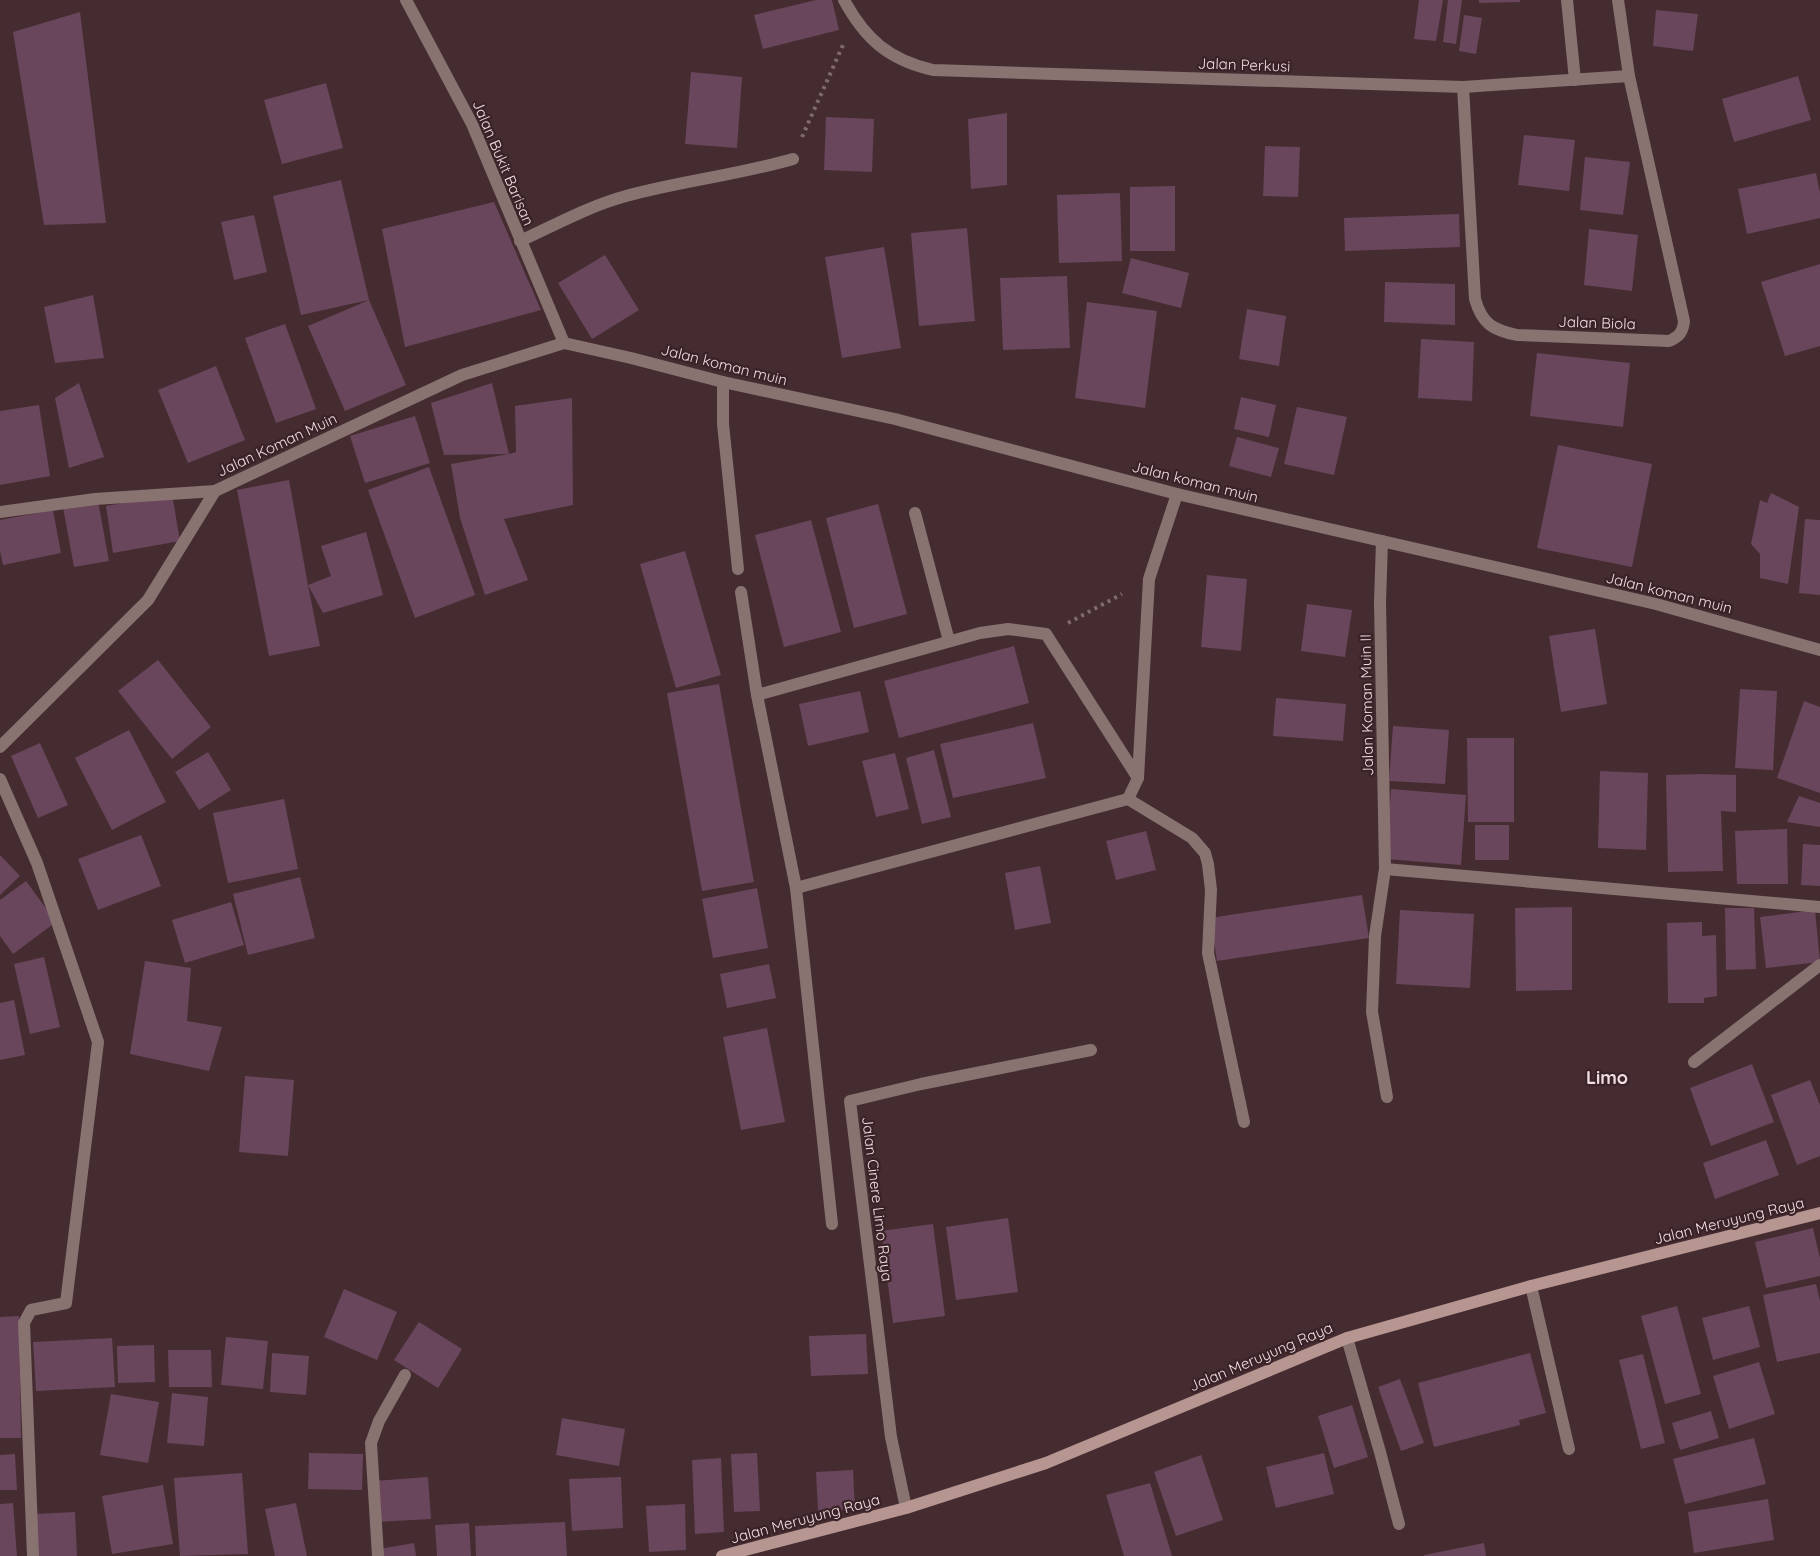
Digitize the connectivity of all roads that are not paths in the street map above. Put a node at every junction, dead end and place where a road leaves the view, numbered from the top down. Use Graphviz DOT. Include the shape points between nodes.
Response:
graph roads {
  1 [pos="406,0"];
  2 [pos="844,0"];
  3 [pos="1567,0"];
  4 [pos="1618,0"];
  5 [pos="1629,76"];
  6 [pos="1575,80"];
  7 [pos="1463,87"];
  8 [pos="793,159"];
  9 [pos="520,241"];
  10 [pos="564,343"];
  11 [pos="723,382"];
  12 [pos="215,491"];
  13 [pos="1177,494"];
  14 [pos="0,512"];
  15 [pos="915,513"];
  16 [pos="1383,541"];
  17 [pos="738,569"];
  18 [pos="741,592"];
  19 [pos="949,641"];
  20 [pos="1820,650"];
  21 [pos="757,695"];
  22 [pos="0,747"];
  23 [pos="1138,778"];
  24 [pos="0,779"];
  25 [pos="1128,799"];
  26 [pos="1385,869"];
  27 [pos="796,888"];
  28 [pos="1820,907"];
  29 [pos="1820,965"];
  30 [pos="1091,1050"];
  31 [pos="1694,1062"];
  32 [pos="1387,1097"];
  33 [pos="1244,1122"];
  34 [pos="1820,1213"];
  35 [pos="832,1224"];
  36 [pos="1531,1286"];
  37 [pos="1347,1338"];
  38 [pos="405,1375"];
  39 [pos="1569,1449"];
  40 [pos="906,1508"];
  41 [pos="1399,1524"];
  42 [pos="33,1556"];
  43 [pos="378,1556"];
  44 [pos="722,1556"];
  1 -- 9 [label="street, Jalan Bukit Barisan" via="472,124"];
  2 -- 7 [label="street, Jalan Perkusi" via="874,42 892,56 933,70"];
  3 -- 6 [label="street"];
  4 -- 5 [label="street"];
  5 -- 6 [label="street, Jalan Perkusi"];
  5 -- 7 [label="street, Jalan Biola" via="1684,321 1684,329 1669,341 1518,335 1489,325 1475,299"];
  6 -- 7 [label="street, Jalan Perkusi"];
  8 -- 9 [label="street" via="597,205"];
  9 -- 10 [label="street, Jalan Bukit Barisan"];
  10 -- 11 [label="street, Jalan koman muin"];
  10 -- 12 [label="street, Jalan Koman Muin" via="462,375"];
  11 -- 13 [label="street, Jalan koman muin" via="895,419"];
  11 -- 17 [label="street" via="723,424"];
  12 -- 14 [label="street" via="95,499"];
  12 -- 22 [label="street, Jalan Koman Muin" via="148,600"];
  13 -- 16 [label="street, Jalan koman muin"];
  13 -- 23 [label="street" via="1149,579"];
  15 -- 19 [label="street"];
  16 -- 20 [label="street, Jalan koman muin" via="1656,604"];
  16 -- 26 [label="street, Jalan Koman Muin II" via="1380,602"];
  18 -- 21 [label="street"];
  19 -- 21 [label="street"];
  19 -- 23 [label="street" via="1008,629 1046,634"];
  21 -- 27 [label="street"];
  23 -- 25 [label="street"];
  24 -- 42 [label="street" via="37,863 98,1042 66,1303 31,1310 24,1323"];
  25 -- 27 [label="street"];
  25 -- 33 [label="street" via="1192,838 1205,853 1211,890 1208,953"];
  26 -- 28 [label="street"];
  26 -- 32 [label="street, Jalan Koman Muin II" via="1375,936 1372,1012"];
  27 -- 35 [label="street"];
  29 -- 31 [label="street"];
  30 -- 40 [label="street, Jalan Cinere Limo Raya" via="850,1101 891,1437"];
  34 -- 36 [label="main road, Jalan Meruyung Raya"];
  36 -- 37 [label="main road, Jalan Meruyung Raya"];
  36 -- 39 [label="street"];
  37 -- 40 [label="main road, Jalan Meruyung Raya" via="1046,1463"];
  37 -- 41 [label="street"];
  38 -- 43 [label="street" via="371,1443"];
  40 -- 44 [label="main road, Jalan Meruyung Raya"];
}
